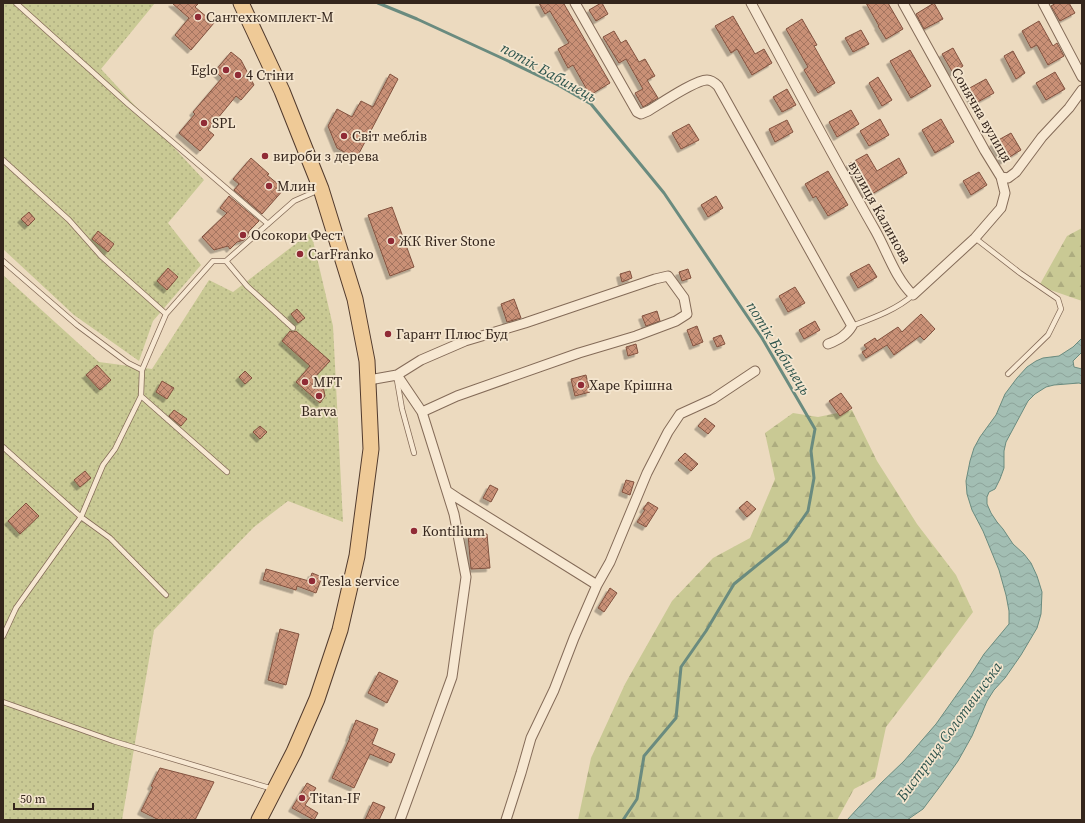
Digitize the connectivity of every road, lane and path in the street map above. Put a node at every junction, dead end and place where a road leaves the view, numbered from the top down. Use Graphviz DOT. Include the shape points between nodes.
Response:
graph roads {
  1 [pos="16,3"];
  2 [pos="241,3"];
  3 [pos="575,3"];
  4 [pos="751,3"];
  5 [pos="903,3"];
  6 [pos="1043,3"];
  7 [pos="1082,77"];
  8 [pos="1082,90"];
  9 [pos="3,160"];
  10 [pos="1001,177"];
  11 [pos="321,189"];
  12 [pos="268,224"];
  13 [pos="975,238"];
  14 [pos="3,260"];
  15 [pos="226,261"];
  16 [pos="913,295"];
  17 [pos="166,314"];
  18 [pos="852,326"];
  19 [pos="293,328"];
  20 [pos="828,344"];
  21 [pos="142,370"];
  22 [pos="755,371"];
  23 [pos="1008,374"];
  24 [pos="396,375"];
  25 [pos="369,380"];
  26 [pos="141,396"];
  27 [pos="422,412"];
  28 [pos="3,447"];
  29 [pos="414,453"];
  30 [pos="226,472"];
  31 [pos="447,491"];
  32 [pos="81,517"];
  33 [pos="597,586"];
  34 [pos="166,595"];
  35 [pos="3,636"];
  36 [pos="3,702"];
  37 [pos="274,790"];
  38 [pos="259,820"];
  39 [pos="400,820"];
  40 [pos="506,820"];
  1 -- 12 [label="lane" via="128,104"];
  2 -- 11 [label="main road" via="282,91"];
  3 -- 18 [label="street" via="637,112 641,114 648,111 704,80 714,82"];
  4 -- 16 [label="street, вулиця Калинова" via="906,289"];
  5 -- 10 [label="street, Сонячна вулиця"];
  6 -- 7 [label="street"];
  8 -- 10 [label="street, Сонячна вулиця" via="1016,172 1008,178"];
  9 -- 17 [label="lane" via="68,220 101,256"];
  10 -- 13 [label="street" via="1005,193 1001,208"];
  11 -- 12 [label="lane" via="294,201"];
  11 -- 25 [label="main road" via="355,299"];
  12 -- 15 [label="lane"];
  13 -- 16 [label="street"];
  13 -- 23 [label="lane" via="1058,299 1060,304 1061,309 1048,335"];
  14 -- 21 [label="lane" via="77,326 128,363"];
  15 -- 17 [label="lane" via="213,261"];
  15 -- 19 [label="lane" via="247,286"];
  16 -- 18 [label="lane" via="905,302"];
  17 -- 21 [label="lane"];
  18 -- 20 [label="street" via="839,340"];
  21 -- 26 [label="lane"];
  22 -- 33 [label="street" via="713,399 680,414 647,473 610,562"];
  24 -- 25 [label="street"];
  24 -- 27 [label="street"];
  24 -- 27 [label="street" via="421,360 465,341 655,279 668,276 684,298 687,314 676,321 456,396"];
  24 -- 29 [label="lane" via="402,410"];
  25 -- 37 [label="main road" via="371,449 357,556 340,630 317,699"];
  26 -- 30 [label="lane"];
  26 -- 32 [label="lane" via="103,465"];
  27 -- 31 [label="street"];
  28 -- 32 [label="lane"];
  31 -- 33 [label="street"];
  31 -- 39 [label="street" via="466,577 453,670 450,685"];
  32 -- 34 [label="lane" via="110,538"];
  32 -- 35 [label="lane" via="16,608"];
  33 -- 40 [label="street" via="531,738"];
  36 -- 37 [label="lane" via="113,740"];
  37 -- 38 [label="main road"];
}
